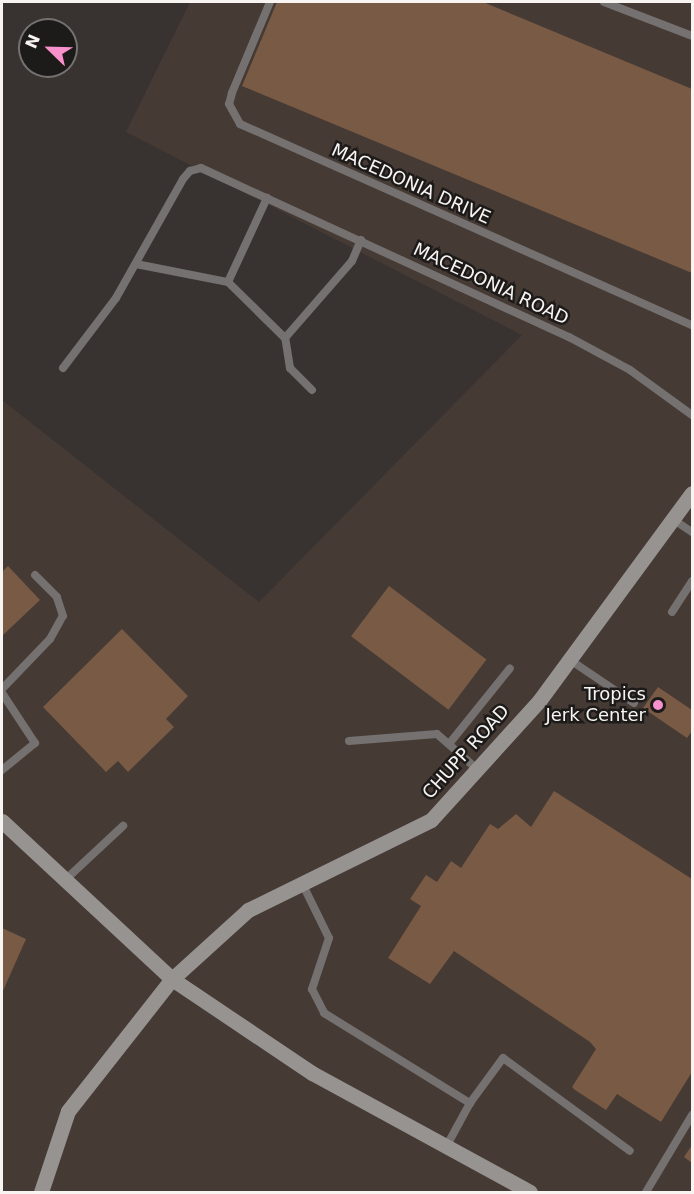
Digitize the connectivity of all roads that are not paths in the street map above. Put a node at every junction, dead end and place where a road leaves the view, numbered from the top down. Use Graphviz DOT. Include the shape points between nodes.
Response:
graph roads {
  1 [pos="270,2"];
  2 [pos="604,2"];
  3 [pos="693,36"];
  4 [pos="267,198"];
  5 [pos="361,240"];
  6 [pos="136,264"];
  7 [pos="228,282"];
  8 [pos="693,325"];
  9 [pos="285,338"];
  10 [pos="63,368"];
  11 [pos="312,390"];
  12 [pos="693,415"];
  13 [pos="693,493"];
  14 [pos="674,520"];
  15 [pos="693,532"];
  16 [pos="35,575"];
  17 [pos="693,581"];
  18 [pos="672,612"];
  19 [pos="570,660"];
  20 [pos="510,668"];
  21 [pos="2,691"];
  22 [pos="634,703"];
  23 [pos="349,741"];
  24 [pos="449,744"];
  25 [pos="477,769"];
  26 [pos="2,770"];
  27 [pos="2,821"];
  28 [pos="123,826"];
  29 [pos="63,882"];
  30 [pos="302,882"];
  31 [pos="172,979"];
  32 [pos="470,1103"];
  33 [pos="693,1115"];
  34 [pos="446,1148"];
  35 [pos="630,1151"];
  36 [pos="41,1192"];
  37 [pos="530,1192"];
  38 [pos="646,1192"];
  1 -- 8 [label="lane, MACEDONIA DRIVE" via="229,104 240,124"];
  2 -- 3 [label="lane"];
  4 -- 5 [label="lane, MACEDONIA ROAD"];
  4 -- 6 [label="lane, MACEDONIA ROAD" via="201,168 190,171"];
  4 -- 7 [label="lane"];
  5 -- 9 [label="lane" via="352,261"];
  5 -- 12 [label="lane, MACEDONIA ROAD" via="569,337 630,370"];
  6 -- 7 [label="lane"];
  6 -- 10 [label="lane, MACEDONIA ROAD" via="117,298"];
  7 -- 9 [label="lane"];
  9 -- 11 [label="lane" via="290,368"];
  13 -- 14 [label="main road, CHUPP ROAD"];
  14 -- 15 [label="lane"];
  14 -- 19 [label="main road, CHUPP ROAD"];
  16 -- 21 [label="lane" via="57,597 63,616 50,639"];
  17 -- 18 [label="lane"];
  19 -- 22 [label="lane"];
  19 -- 25 [label="main road, CHUPP ROAD"];
  20 -- 24 [label="lane"];
  21 -- 26 [label="lane" via="36,743"];
  23 -- 24 [label="lane" via="437,734"];
  24 -- 25 [label="lane"];
  25 -- 30 [label="main road, CHUPP ROAD" via="431,820"];
  27 -- 29 [label="main road"];
  28 -- 29 [label="lane"];
  29 -- 31 [label="main road"];
  30 -- 31 [label="main road, CHUPP ROAD" via="248,910"];
  30 -- 32 [label="lane" via="330,938 312,989 324,1013"];
  31 -- 34 [label="main road" via="312,1074"];
  31 -- 36 [label="main road, CHUPP ROAD" via="68,1111"];
  32 -- 34 [label="lane"];
  32 -- 35 [label="lane" via="503,1058"];
  33 -- 38 [label="lane"];
  34 -- 37 [label="main road"];
}
